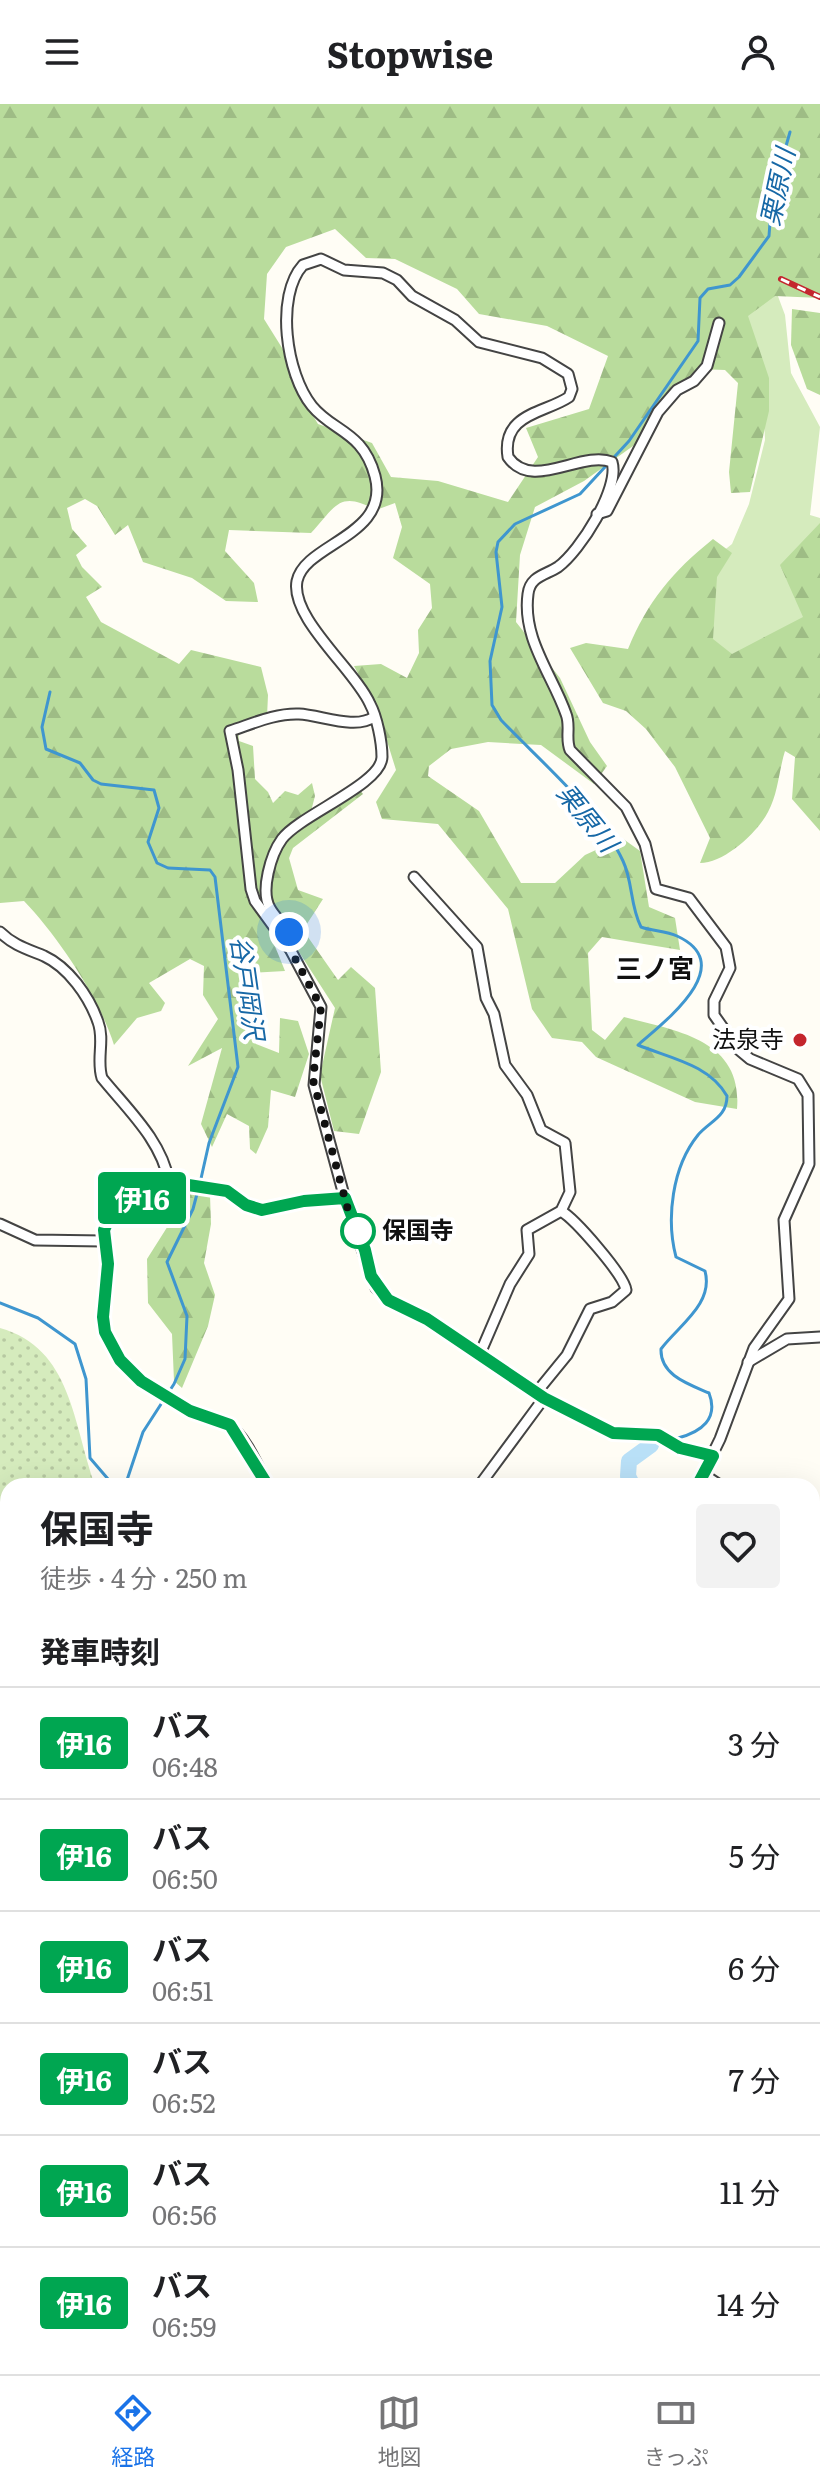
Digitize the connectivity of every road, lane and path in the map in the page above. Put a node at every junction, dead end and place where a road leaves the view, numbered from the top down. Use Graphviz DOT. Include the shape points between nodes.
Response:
graph roads {
  1 [pos="719,323"];
  2 [pos="597,514"];
  3 [pos="374,717"];
  4 [pos="414,877"];
  5 [pos="0,932"];
  6 [pos="290,949"];
  7 [pos="169,1182"];
  8 [pos="345,1198"];
  9 [pos="561,1211"];
  10 [pos="0,1224"];
  11 [pos="103,1241"];
  12 [pos="820,1337"];
  13 [pos="479,1356"];
  14 [pos="748,1362"];
  15 [pos="540,1396"];
  16 [pos="713,1456"];
  17 [pos="263,1478"];
  18 [pos="484,1478"];
  19 [pos="702,1478"];
  1 -- 2 [label="street" via="707,366 658,412 607,511"];
  2 -- 3 [label="street" via="613,483 608,460 527,469 508,457 508,439 526,417 569,397 571,383 561,367 479,342 383,273 344,270 321,259 303,265 286,293 292,370 312,408 356,441 376,486 364,521 303,569 297,598 370,703"];
  2 -- 14 [label="street" via="584,539 558,567 532,582 528,593 535,649 567,716 567,744 626,807 645,844 656,889 689,898 726,947 730,968 714,1001 718,1021 744,1055 798,1079 810,1104 809,1164 784,1220 789,1299"];
  3 -- 6 [label="street" via="382,755 379,769 289,830 274,853 267,902 291,935"];
  3 -- 6 [label="street" via="358,723 278,715 230,731 251,889"];
  4 -- 9 [label="street" via="477,947 505,1065 527,1095 541,1130 565,1143 570,1192"];
  5 -- 7 [label="street" via="69,973 98,1022 102,1078 157,1146"];
  6 -- 8 [label="street" via="321,1007 313,1080"];
  7 -- 8 [label="street" via="227,1191 262,1210"];
  7 -- 11 [label="street" via="152,1195 115,1205"];
  8 -- 13 [label="street" via="376,1288"];
  9 -- 13 [label="street" via="527,1230 529,1254"];
  9 -- 15 [label="street" via="577,1222 615,1268 626,1290 612,1302 590,1309"];
  10 -- 11 [label="street" via="35,1240"];
  11 -- 17 [label="street" via="108,1264 105,1332 120,1360 141,1381 190,1411 230,1425"];
  12 -- 14 [label="street" via="787,1339"];
  13 -- 15 [label="street"];
  14 -- 16 [label="street"];
  15 -- 16 [label="street" via="613,1433 658,1435 680,1448"];
  15 -- 18 [label="street"];
  16 -- 19 [label="street"];
}
